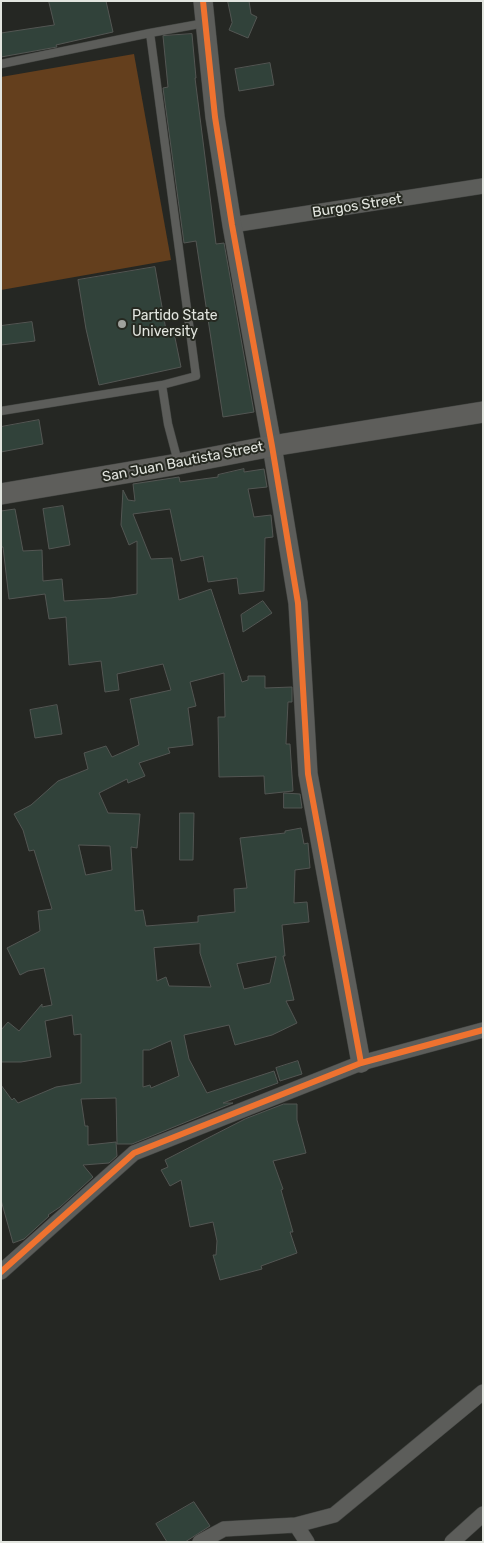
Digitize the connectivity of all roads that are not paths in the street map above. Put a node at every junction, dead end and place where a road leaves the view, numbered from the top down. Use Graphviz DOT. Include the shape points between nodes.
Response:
graph roads {
  1 [pos="203,1"];
  2 [pos="205,23"];
  3 [pos="150,33"];
  4 [pos="1,64"];
  5 [pos="483,186"];
  6 [pos="232,225"];
  7 [pos="162,385"];
  8 [pos="1,411"];
  9 [pos="483,412"];
  10 [pos="272,446"];
  11 [pos="178,464"];
  12 [pos="1,494"];
  13 [pos="483,1030"];
  14 [pos="361,1063"];
  15 [pos="1,1272"];
  16 [pos="483,1392"];
  17 [pos="483,1514"];
  18 [pos="296,1525"];
  19 [pos="200,1542"];
  20 [pos="307,1542"];
  21 [pos="452,1542"];
  1 -- 2 [label="street"];
  2 -- 3 [label="lane"];
  2 -- 6 [label="street" via="215,117"];
  3 -- 4 [label="lane"];
  3 -- 7 [label="lane" via="196,376"];
  5 -- 6 [label="street, Burgos Street"];
  6 -- 10 [label="street"];
  7 -- 8 [label="lane"];
  7 -- 11 [label="lane"];
  9 -- 10 [label="main road, San Juan Bautista Street"];
  10 -- 11 [label="main road, San Juan Bautista Street"];
  10 -- 14 [label="street" via="298,603 308,774"];
  11 -- 12 [label="main road, San Juan Bautista Street"];
  13 -- 14 [label="street"];
  14 -- 15 [label="street" via="134,1153"];
  16 -- 18 [label="street" via="334,1515"];
  17 -- 21 [label="street"];
  18 -- 19 [label="street" via="224,1529"];
  18 -- 20 [label="street"];
}
